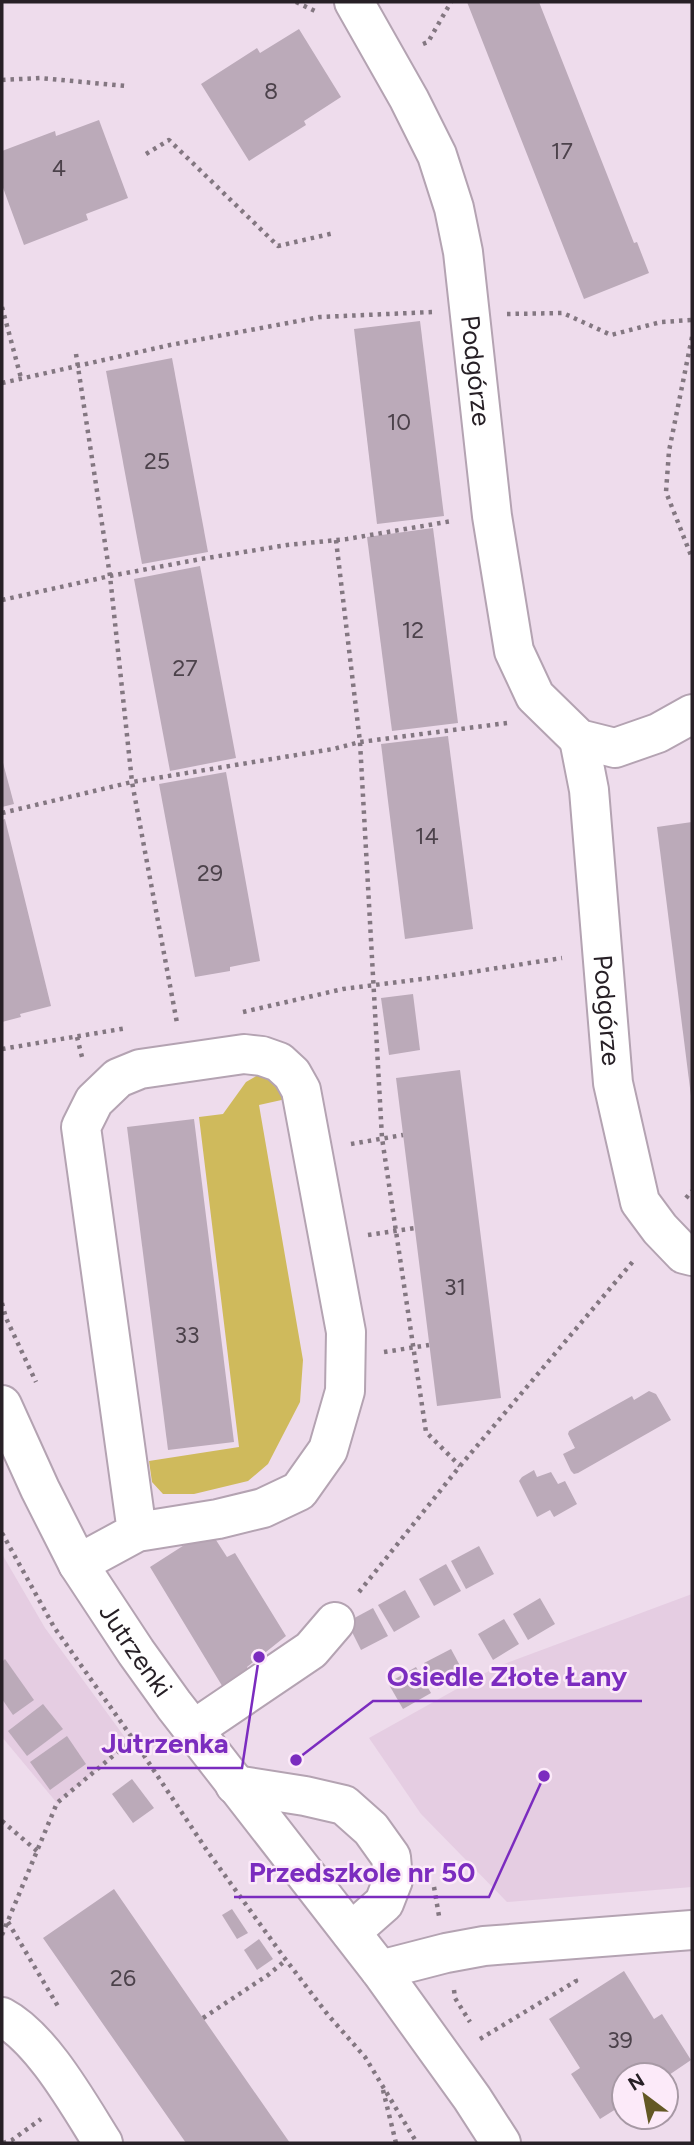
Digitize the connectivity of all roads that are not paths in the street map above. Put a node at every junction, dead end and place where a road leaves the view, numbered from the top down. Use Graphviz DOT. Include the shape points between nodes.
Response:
graph roads {
  1 [pos="354,2"];
  2 [pos="692,714"];
  3 [pos="579,739"];
  4 [pos="692,1256"];
  5 [pos="2,1405"];
  6 [pos="137,1532"];
  7 [pos="78,1564"];
  8 [pos="335,1622"];
  9 [pos="193,1730"];
  10 [pos="235,1785"];
  11 [pos="692,1930"];
  12 [pos="351,1932"];
  13 [pos="380,1970"];
  14 [pos="2,2017"];
  15 [pos="103,2143"];
  16 [pos="501,2143"];
  1 -- 3 [label="street, Podgórze" via="437,155 454,208 463,252 453,313 514,651 535,696"];
  2 -- 3 [label="street" via="658,733 615,748"];
  3 -- 4 [label="street, Podgórze" via="589,790 613,1083 640,1202 684,1254"];
  5 -- 7 [label="street, Jutrzenki"];
  6 -- 6 [label="street" via="262,1508 299,1491 328,1450 345,1391 346,1332 301,1090 279,1062 262,1056 244,1054 140,1069 118,1078 94,1101 81,1126"];
  6 -- 7 [label="street"];
  7 -- 9 [label="street, Jutrzenki"];
  8 -- 9 [label="street" via="311,1650"];
  9 -- 10 [label="street, Jutrzenki"];
  10 -- 12 [label="street, Jutrzenki"];
  10 -- 12 [label="street" via="344,1805 371,1829 391,1857 393,1880 384,1903"];
  11 -- 13 [label="street" via="484,1946"];
  12 -- 13 [label="street, Jutrzenki"];
  13 -- 16 [label="street, Jutrzenki"];
  14 -- 15 [label="street" via="40,2049"];
}
